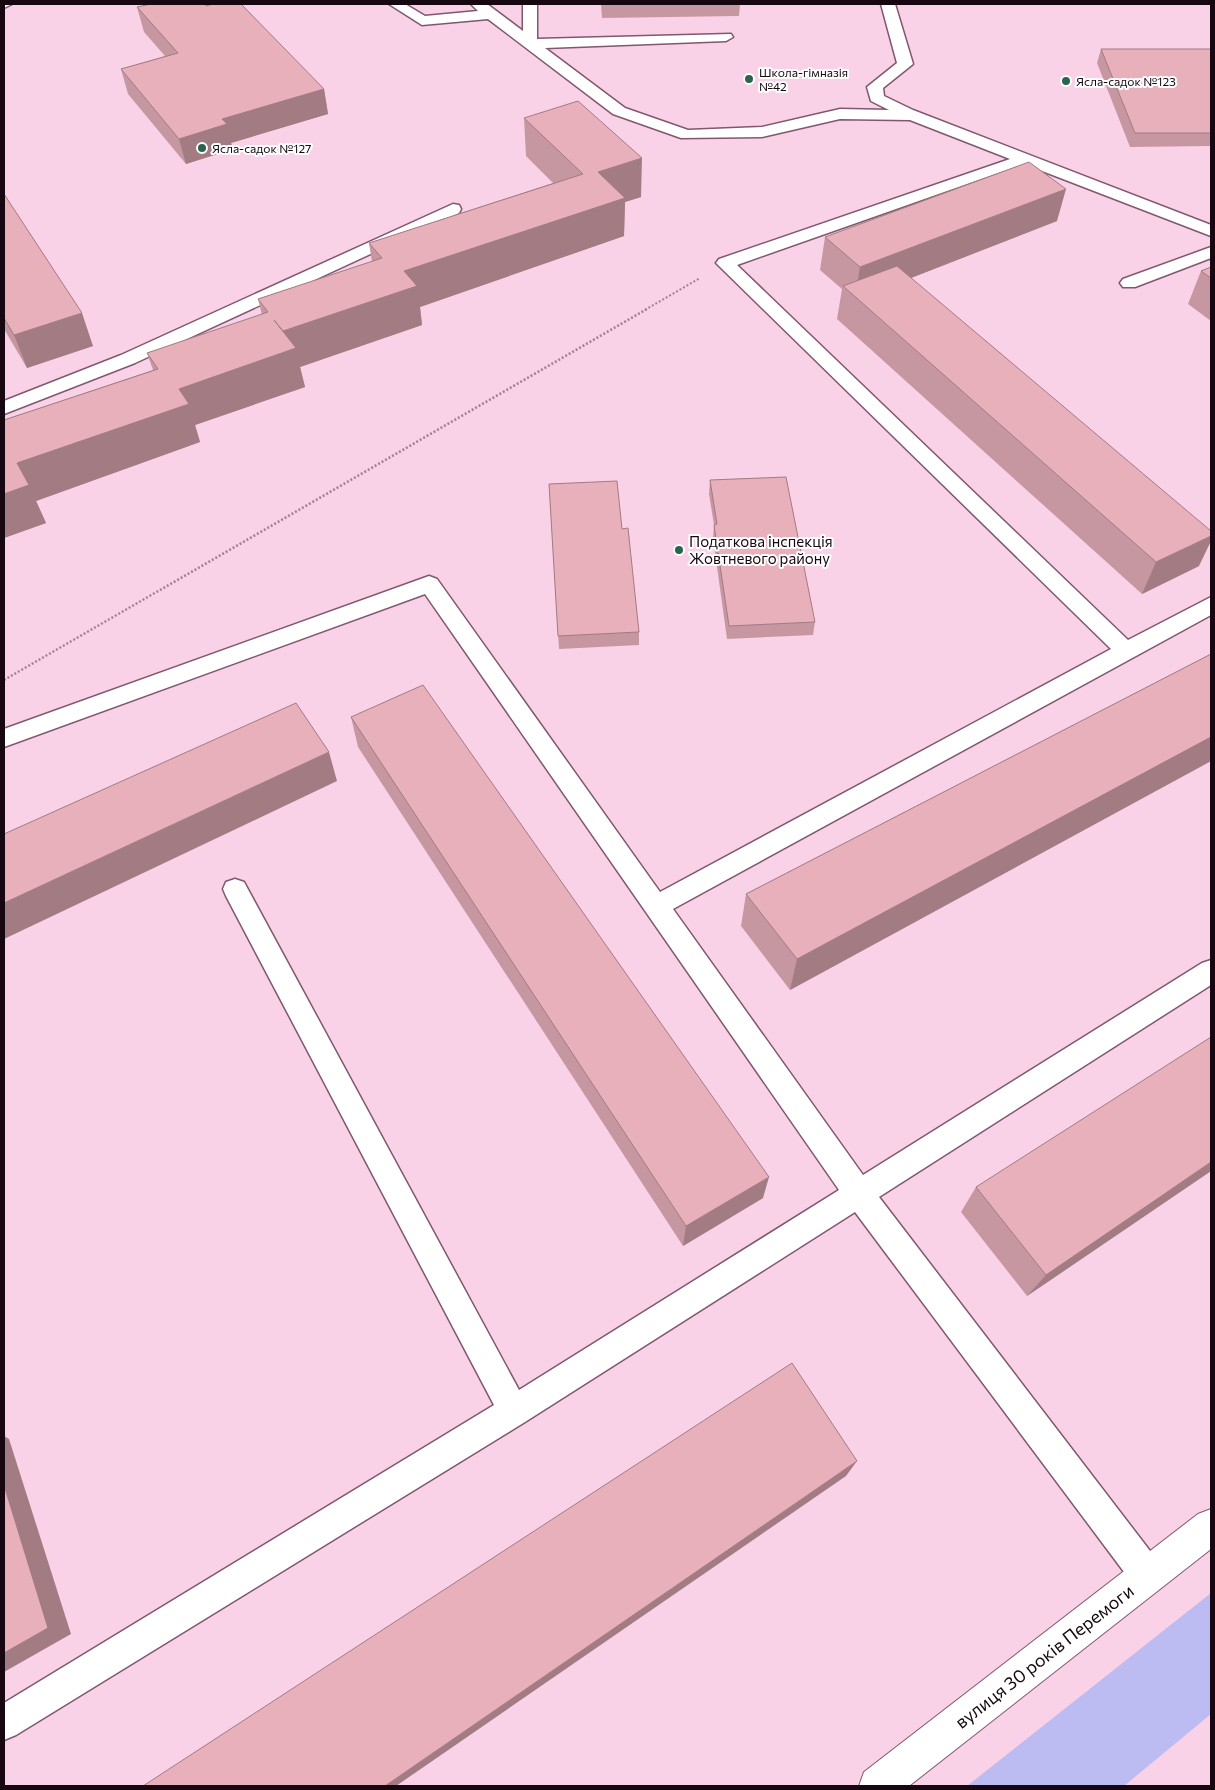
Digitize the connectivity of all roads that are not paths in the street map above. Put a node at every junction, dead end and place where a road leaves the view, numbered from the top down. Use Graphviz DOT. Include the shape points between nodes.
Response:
graph roads {
  1 [pos="396,4"];
  2 [pos="478,4"];
  3 [pos="530,4"];
  4 [pos="888,4"];
  5 [pos="492,14"];
  6 [pos="726,37"];
  7 [pos="530,44"];
  8 [pos="912,115"];
  9 [pos="1024,159"];
  10 [pos="453,209"];
  11 [pos="1211,231"];
  12 [pos="1211,252"];
  13 [pos="1129,283"];
  14 [pos="4,408"];
  15 [pos="1211,604"];
  16 [pos="1126,651"];
  17 [pos="4,738"];
  18 [pos="235,889"];
  19 [pos="656,906"];
  20 [pos="1211,971"];
  21 [pos="860,1195"];
  22 [pos="514,1411"];
  23 [pos="1211,1527"];
  24 [pos="1148,1576"];
  25 [pos="4,1724"];
  26 [pos="878,1786"];
  1 -- 5 [label="lane" via="422,21"];
  2 -- 5 [label="lane"];
  3 -- 7 [label="lane"];
  4 -- 8 [label="lane" via="905,64 874,87 877,98"];
  5 -- 7 [label="lane"];
  6 -- 7 [label="lane"];
  7 -- 8 [label="lane" via="619,111 687,135 762,132 840,114"];
  8 -- 9 [label="lane"];
  9 -- 11 [label="lane"];
  9 -- 16 [label="lane" via="725,263"];
  10 -- 14 [label="lane" via="128,359"];
  12 -- 13 [label="lane"];
  15 -- 16 [label="lane"];
  16 -- 19 [label="lane"];
  17 -- 19 [label="lane" via="429,584"];
  18 -- 22 [label="lane"];
  19 -- 21 [label="lane"];
  20 -- 21 [label="lane"];
  21 -- 22 [label="lane"];
  21 -- 24 [label="lane"];
  22 -- 25 [label="lane"];
  23 -- 24 [label="street, вулиця 30 років Перемоги"];
  24 -- 26 [label="street, вулиця 30 років Перемоги"];
}
